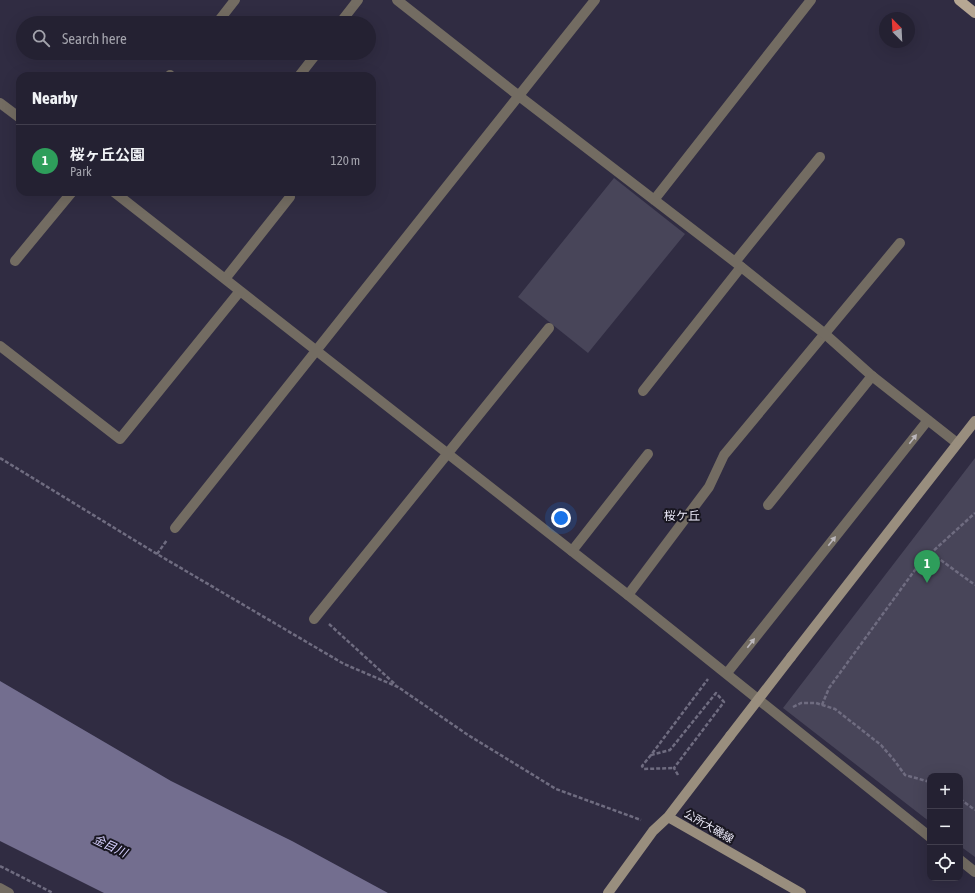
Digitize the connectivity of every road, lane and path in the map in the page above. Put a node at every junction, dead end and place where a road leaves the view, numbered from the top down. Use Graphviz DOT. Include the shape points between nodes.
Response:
graph roads {
  1 [pos="235,0"];
  2 [pos="358,0"];
  3 [pos="397,0"];
  4 [pos="595,0"];
  5 [pos="811,0"];
  6 [pos="959,0"];
  7 [pos="975,13"];
  8 [pos="222,16"];
  9 [pos="345,16"];
  10 [pos="312,60"];
  11 [pos="302,72"];
  12 [pos="519,96"];
  13 [pos="1,104"];
  14 [pos="16,115"];
  15 [pos="820,157"];
  16 [pos="69,196"];
  17 [pos="119,196"];
  18 [pos="290,197"];
  19 [pos="654,200"];
  20 [pos="900,243"];
  21 [pos="16,262"];
  22 [pos="738,265"];
  23 [pos="225,279"];
  24 [pos="240,291"];
  25 [pos="549,328"];
  26 [pos="825,334"];
  27 [pos="0,346"];
  28 [pos="316,350"];
  29 [pos="872,376"];
  30 [pos="643,391"];
  31 [pos="928,420"];
  32 [pos="975,421"];
  33 [pos="957,443"];
  34 [pos="448,453"];
  35 [pos="648,454"];
  36 [pos="0,458"];
  37 [pos="768,505"];
  38 [pos="975,513"];
  39 [pos="175,528"];
  40 [pos="572,551"];
  41 [pos="931,553"];
  42 [pos="975,585"];
  43 [pos="628,595"];
  44 [pos="316,617"];
  45 [pos="727,673"];
  46 [pos="711,675"];
  47 [pos="398,687"];
  48 [pos="822,705"];
  49 [pos="780,718"];
  50 [pos="651,755"];
  51 [pos="674,768"];
  52 [pos="678,775"];
  53 [pos="927,781"];
  54 [pos="963,801"];
  55 [pos="975,810"];
  56 [pos="668,817"];
  57 [pos="641,820"];
  58 [pos="927,835"];
  59 [pos="963,862"];
  60 [pos="0,866"];
  61 [pos="975,872"];
  62 [pos="53,893"];
  63 [pos="608,893"];
  64 [pos="802,893"];
  1 -- 8 [label="street"];
  2 -- 9 [label="street"];
  3 -- 12 [label="street"];
  4 -- 12 [label="street"];
  5 -- 19 [label="street"];
  6 -- 7 [label="main road"];
  10 -- 11 [label="street"];
  12 -- 19 [label="street"];
  12 -- 28 [label="street"];
  13 -- 14 [label="street"];
  15 -- 22 [label="street"];
  16 -- 21 [label="street"];
  17 -- 23 [label="street"];
  18 -- 23 [label="street"];
  19 -- 22 [label="street"];
  20 -- 26 [label="street"];
  22 -- 26 [label="street"];
  22 -- 30 [label="street"];
  23 -- 24 [label="street"];
  24 -- 27 [label="street" via="120,439"];
  24 -- 28 [label="street"];
  25 -- 34 [label="street"];
  26 -- 29 [label="street"];
  26 -- 43 [label="street" via="724,455 709,487"];
  28 -- 34 [label="street"];
  28 -- 39 [label="street"];
  29 -- 31 [label="street"];
  29 -- 37 [label="street"];
  31 -- 33 [label="street"];
  45 -- 31 [label="street, one-way"];
  32 -- 33 [label="street"];
  33 -- 56 [label="street, bridge"];
  34 -- 40 [label="street"];
  34 -- 44 [label="street"];
  35 -- 40 [label="street"];
  36 -- 47 [label="path" via="344,664"];
  38 -- 41 [label="path"];
  40 -- 43 [label="street"];
  41 -- 42 [label="path"];
  41 -- 48 [label="path" via="920,563 829,688"];
  43 -- 45 [label="street"];
  44 -- 47 [label="path"];
  45 -- 49 [label="street"];
  46 -- 50 [label="path"];
  47 -- 57 [label="path" via="556,789"];
  48 -- 49 [label="path" via="801,703 786,710"];
  48 -- 53 [label="path" via="835,709 881,745 905,775"];
  49 -- 58 [label="street"];
  50 -- 51 [label="path" via="642,766 644,769"];
  50 -- 51 [label="path" via="670,750 716,693 724,702"];
  51 -- 52 [label="path"];
  54 -- 55 [label="path"];
  56 -- 63 [label="street, 公所大磯線" via="653,831"];
  56 -- 64 [label="street, 公所大磯線"];
  59 -- 61 [label="street"];
  60 -- 62 [label="path"];
}
